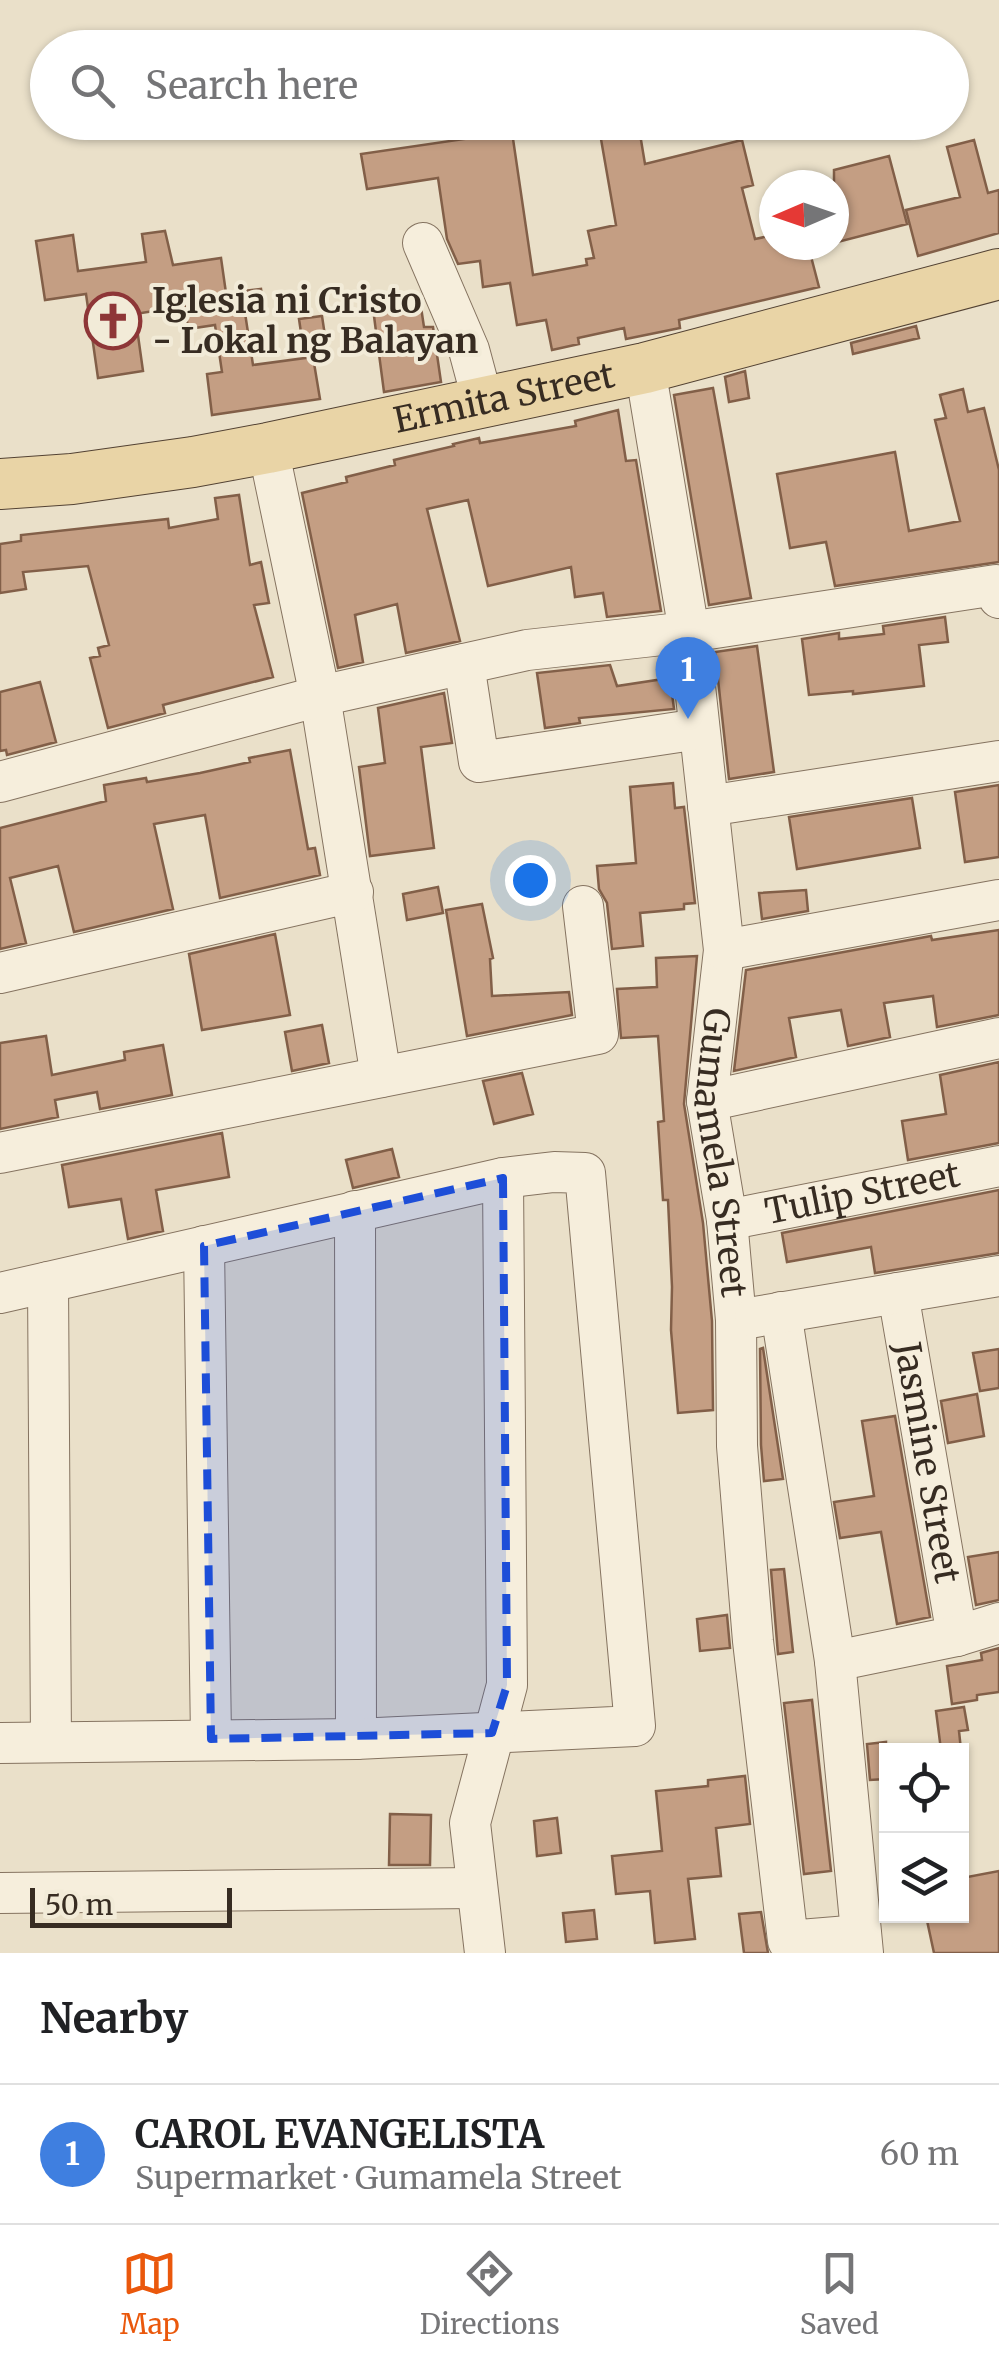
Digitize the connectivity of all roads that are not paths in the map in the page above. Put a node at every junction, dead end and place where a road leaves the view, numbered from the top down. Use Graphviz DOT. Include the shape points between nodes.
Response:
graph roads {
  1 [pos="423,243"];
  2 [pos="999,274"];
  3 [pos="645,368"];
  4 [pos="483,402"];
  5 [pos="268,448"];
  6 [pos="0,484"];
  7 [pos="999,598"];
  8 [pos="688,632"];
  9 [pos="464,664"];
  10 [pos="320,696"];
  11 [pos="699,729"];
  12 [pos="999,761"];
  13 [pos="0,782"];
  14 [pos="708,806"];
  15 [pos="353,892"];
  16 [pos="999,900"];
  17 [pos="583,906"];
  18 [pos="724,950"];
  19 [pos="0,973"];
  20 [pos="999,1038"];
  21 [pos="381,1077"];
  22 [pos="707,1101"];
  23 [pos="0,1153"];
  24 [pos="999,1166"];
  25 [pos="503,1178"];
  26 [pos="355,1212"];
  27 [pos="727,1220"];
  28 [pos="204,1246"];
  29 [pos="999,1276"];
  30 [pos="48,1282"];
  31 [pos="0,1293"];
  32 [pos="898,1293"];
  33 [pos="781,1312"];
  34 [pos="736,1320"];
  35 [pos="999,1622"];
  36 [pos="957,1636"];
  37 [pos="835,1662"];
  38 [pos="492,1733"];
  39 [pos="211,1739"];
  40 [pos="356,1739"];
  41 [pos="52,1742"];
  42 [pos="0,1743"];
  43 [pos="475,1888"];
  44 [pos="0,1893"];
  45 [pos="862,1944"];
  46 [pos="485,1953"];
  1 -- 4 [label="street"];
  2 -- 3 [label="main road, Ermita Street"];
  3 -- 4 [label="main road, Ermita Street"];
  3 -- 8 [label="street, Gumamela Street"];
  4 -- 5 [label="main road, Ermita Street"];
  5 -- 6 [label="main road, Ermita Street"];
  5 -- 10 [label="street"];
  7 -- 8 [label="street" via="996,585"];
  8 -- 9 [label="street"];
  8 -- 11 [label="street, Gumamela Street"];
  9 -- 10 [label="street"];
  9 -- 11 [label="street" via="479,762"];
  10 -- 13 [label="street"];
  10 -- 15 [label="street"];
  11 -- 14 [label="street, Gumamela Street"];
  12 -- 14 [label="street"];
  14 -- 18 [label="street, Gumamela Street"];
  15 -- 19 [label="street"];
  15 -- 21 [label="street"];
  16 -- 18 [label="street"];
  17 -- 21 [label="street" via="598,1034"];
  18 -- 22 [label="street, Gumamela Street"];
  20 -- 22 [label="street"];
  21 -- 23 [label="street"];
  22 -- 27 [label="street, Gumamela Street"];
  24 -- 27 [label="street, Tulip Street"];
  25 -- 26 [label="street"];
  25 -- 38 [label="street" via="507,1685"];
  25 -- 38 [label="street" via="585,1173 634,1726"];
  26 -- 28 [label="street"];
  26 -- 40 [label="street"];
  27 -- 34 [label="street, Gumamela Street"];
  28 -- 30 [label="street"];
  28 -- 39 [label="street"];
  29 -- 32 [label="street"];
  30 -- 31 [label="street"];
  30 -- 41 [label="street"];
  32 -- 33 [label="street"];
  32 -- 36 [label="street, Jasmine Street"];
  33 -- 34 [label="street"];
  33 -- 37 [label="street"];
  34 -- 45 [label="street, Gumamela Street" via="737,1446 753,1640 788,1941"];
  35 -- 36 [label="street"];
  36 -- 37 [label="street"];
  37 -- 45 [label="street"];
  38 -- 40 [label="street"];
  38 -- 43 [label="street" via="470,1823"];
  39 -- 40 [label="street"];
  39 -- 41 [label="street"];
  41 -- 42 [label="street"];
  43 -- 44 [label="street"];
  43 -- 46 [label="street"];
}
